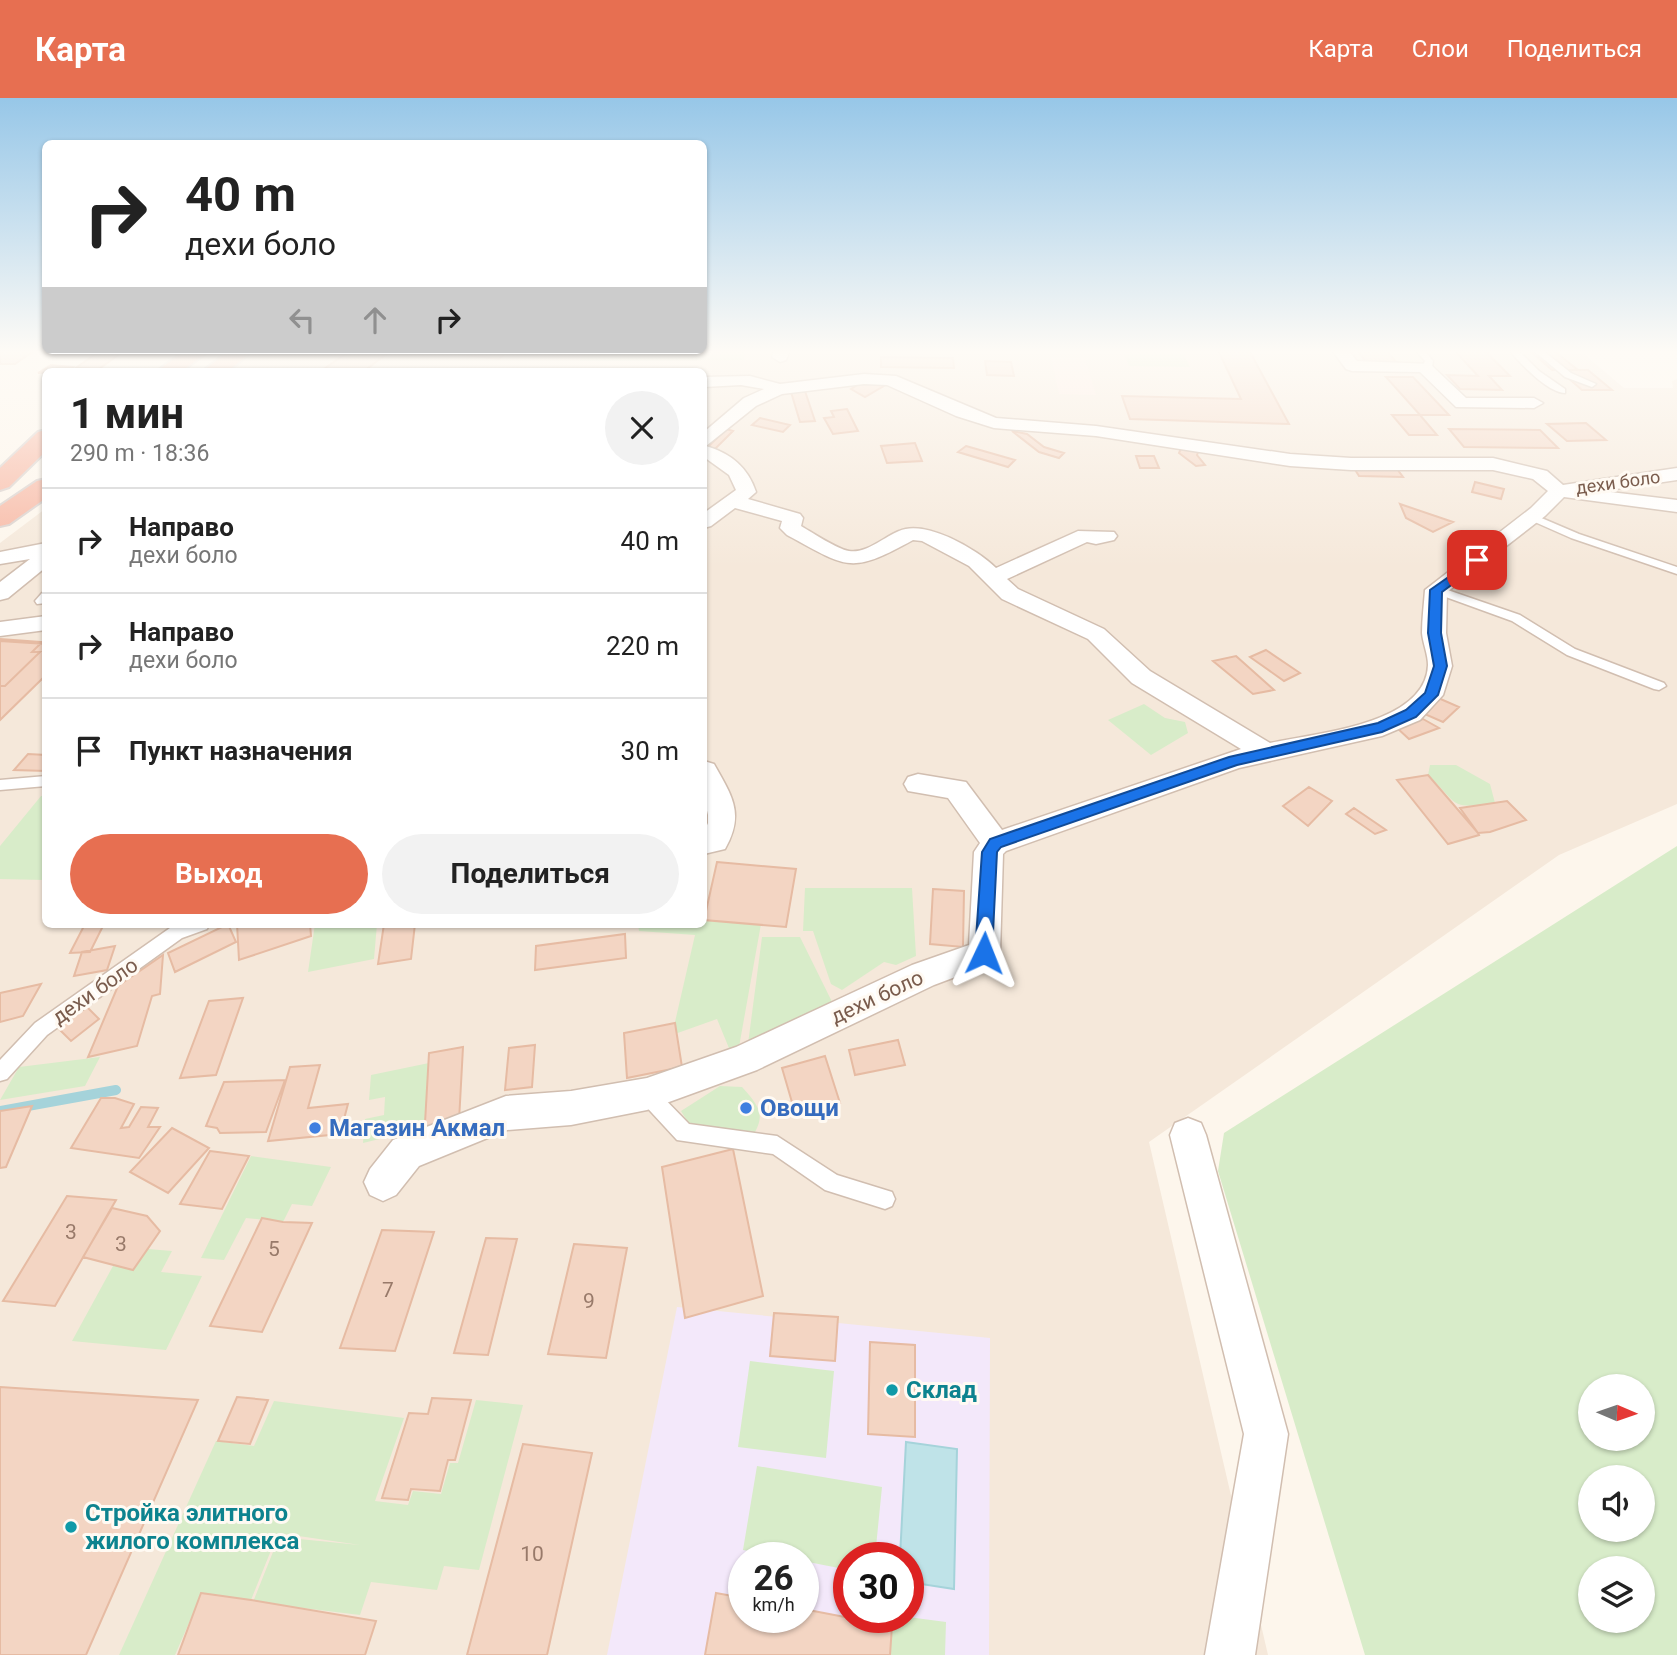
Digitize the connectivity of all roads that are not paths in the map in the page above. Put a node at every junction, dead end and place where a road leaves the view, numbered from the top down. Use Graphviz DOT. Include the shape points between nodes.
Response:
graph roads {
  1 [pos="726,423"];
  2 [pos="993,423"];
  3 [pos="707,438"];
  4 [pos="42,441"];
  5 [pos="707,452"];
  6 [pos="42,456"];
  7 [pos="1677,474"];
  8 [pos="42,477"];
  9 [pos="0,482"];
  10 [pos="0,488"];
  11 [pos="42,489"];
  12 [pos="1559,491"];
  13 [pos="732,501"];
  14 [pos="1677,506"];
  15 [pos="0,508"];
  16 [pos="1531,517"];
  17 [pos="0,518"];
  18 [pos="707,520"];
  19 [pos="1107,536"];
  20 [pos="42,556"];
  21 [pos="0,558"];
  22 [pos="42,558"];
  23 [pos="1677,571"];
  24 [pos="993,577"];
  25 [pos="1436,590"];
  26 [pos="0,593"];
  27 [pos="42,607"];
  28 [pos="0,629"];
  29 [pos="1659,686"];
  30 [pos="1267,753"];
  31 [pos="707,777"];
  32 [pos="42,782"];
  33 [pos="918,784"];
  34 [pos="0,785"];
  35 [pos="707,842"];
  36 [pos="996,843"];
  37 [pos="190,928"];
  38 [pos="0,1073"];
  39 [pos="647,1094"];
  40 [pos="1188,1135"];
  41 [pos="383,1182"];
  42 [pos="885,1199"];
  43 [pos="1230,1655"];
  1 -- 3 [label="street, дехи боло"];
  2 -- 12 [label="street, дехи боло" via="1110,433 1290,460 1493,464 1540,475"];
  4 -- 9 [label="highway"];
  5 -- 13 [label="street" via="727,460 744,483 746,492"];
  6 -- 10 [label="highway"];
  7 -- 12 [label="street, дехи боло"];
  8 -- 15 [label="highway"];
  11 -- 17 [label="highway"];
  12 -- 14 [label="street, дехи боло"];
  12 -- 16 [label="street, дехи боло"];
  13 -- 18 [label="street"];
  13 -- 24 [label="street" via="793,518 790,528 846,558 870,555 917,533 977,561"];
  16 -- 23 [label="lane"];
  16 -- 25 [label="street, дехи боло"];
  19 -- 24 [label="street" via="1085,535"];
  20 -- 21 [label="street"];
  22 -- 26 [label="street"];
  24 -- 30 [label="street" via="1010,594 1096,634 1141,677"];
  25 -- 29 [label="lane" via="1516,618 1571,652"];
  25 -- 30 [label="street" via="1434,633 1440,666 1432,695 1411,714 1382,727"];
  27 -- 28 [label="street"];
  30 -- 36 [label="street" via="1234,760"];
  31 -- 35 [label="street" via="722,806 723,832"];
  32 -- 34 [label="lane"];
  33 -- 36 [label="street" via="956,789"];
  36 -- 39 [label="street, дехи боло" via="989,852 984,953 923,975 745,1059"];
  37 -- 38 [label="lane, дехи боло" via="176,933 41,1029"];
  39 -- 41 [label="street, дехи боло" via="571,1108 506,1113 406,1153"];
  39 -- 42 [label="lane" via="684,1133 777,1145 832,1183"];
  40 -- 43 [label="street" via="1266,1434"];
}
